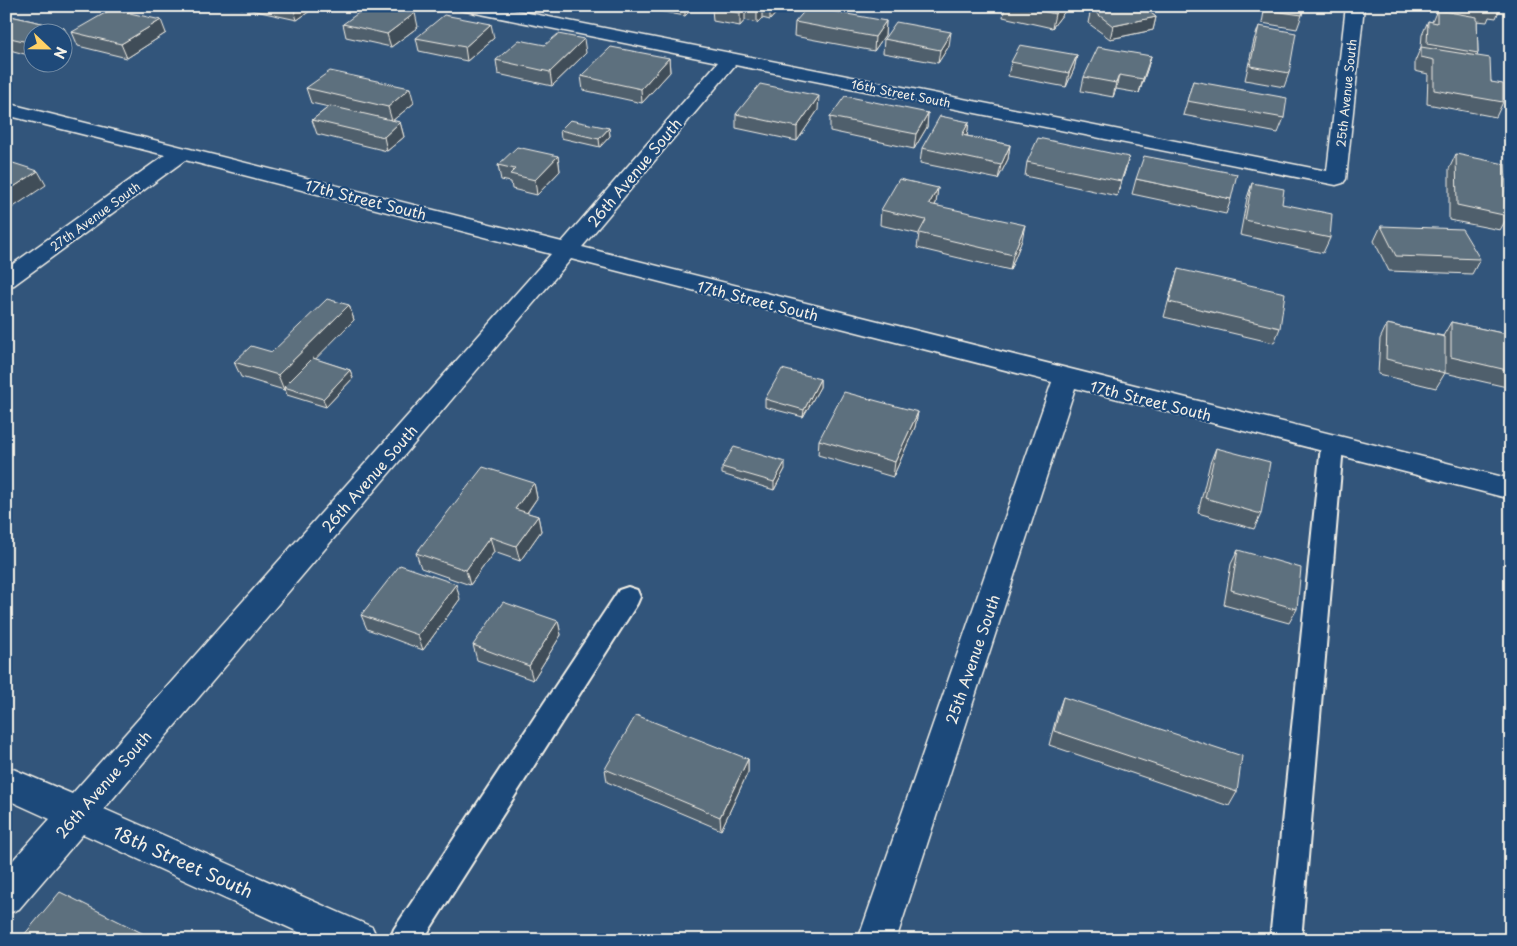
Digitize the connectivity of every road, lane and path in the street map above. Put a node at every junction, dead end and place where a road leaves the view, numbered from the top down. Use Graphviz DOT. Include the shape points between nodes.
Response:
graph roads {
  1 [pos="466,6"];
  2 [pos="1355,6"];
  3 [pos="730,59"];
  4 [pos="6,109"];
  5 [pos="183,152"];
  6 [pos="1336,179"];
  7 [pos="566,251"];
  8 [pos="6,280"];
  9 [pos="1066,378"];
  10 [pos="1332,446"];
  11 [pos="1511,489"];
  12 [pos="628,597"];
  13 [pos="6,782"];
  14 [pos="77,814"];
  15 [pos="6,896"];
  16 [pos="359,940"];
  17 [pos="405,940"];
  18 [pos="877,940"];
  19 [pos="1286,940"];
  1 -- 3 [label="street, 16th Street South"];
  2 -- 6 [label="street, 25th Avenue South"];
  3 -- 6 [label="street, 16th Street South"];
  3 -- 7 [label="street, 26th Avenue South"];
  4 -- 5 [label="street, 17th Street South"];
  5 -- 7 [label="street, 17th Street South"];
  5 -- 8 [label="street, 27th Avenue South"];
  7 -- 9 [label="street, 17th Street South"];
  7 -- 14 [label="street, 26th Avenue South"];
  9 -- 10 [label="street, 17th Street South"];
  9 -- 18 [label="street, 25th Avenue South"];
  10 -- 11 [label="street, 17th Street South"];
  10 -- 19 [label="lane"];
  12 -- 17 [label="lane"];
  13 -- 14 [label="street, 18th Street South"];
  14 -- 15 [label="street, 26th Avenue South"];
  14 -- 16 [label="street, 18th Street South"];
}
